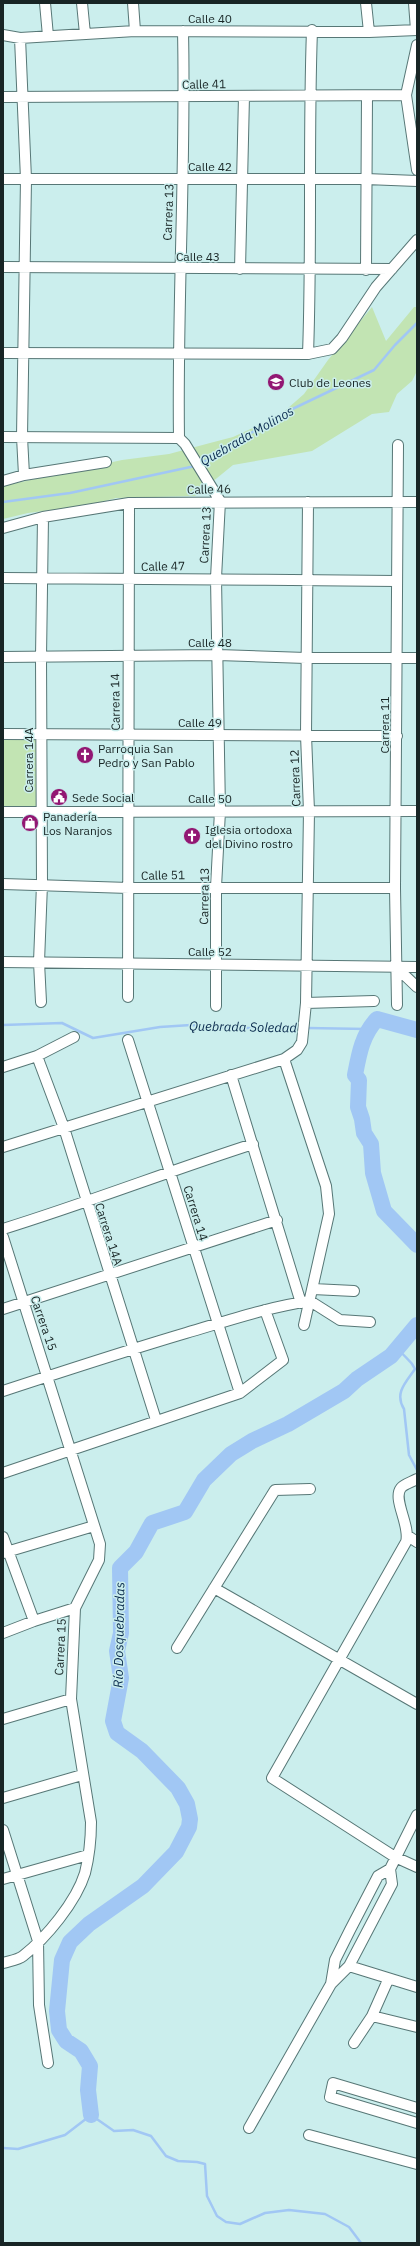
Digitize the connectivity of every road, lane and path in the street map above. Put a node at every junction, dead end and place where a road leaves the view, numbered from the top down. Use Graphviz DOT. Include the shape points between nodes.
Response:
graph roads {
  1 [pos="45,3"];
  2 [pos="82,3"];
  3 [pos="133,3"];
  4 [pos="366,3"];
  5 [pos="414,3"];
  6 [pos="312,30"];
  7 [pos="416,30"];
  8 [pos="135,31"];
  9 [pos="184,31"];
  10 [pos="369,32"];
  11 [pos="85,34"];
  12 [pos="3,35"];
  13 [pos="48,36"];
  14 [pos="20,38"];
  15 [pos="417,45"];
  16 [pos="310,95"];
  17 [pos="406,95"];
  18 [pos="244,96"];
  19 [pos="367,96"];
  20 [pos="3,97"];
  21 [pos="23,97"];
  22 [pos="184,97"];
  23 [pos="417,170"];
  24 [pos="3,179"];
  25 [pos="26,179"];
  26 [pos="182,179"];
  27 [pos="242,179"];
  28 [pos="366,179"];
  29 [pos="310,180"];
  30 [pos="417,181"];
  31 [pos="417,240"];
  32 [pos="3,267"];
  33 [pos="24,267"];
  34 [pos="311,268"];
  35 [pos="179,269"];
  36 [pos="240,269"];
  37 [pos="392,269"];
  38 [pos="366,270"];
  39 [pos="3,353"];
  40 [pos="24,353"];
  41 [pos="178,353"];
  42 [pos="308,354"];
  43 [pos="3,437"];
  44 [pos="22,437"];
  45 [pos="179,438"];
  46 [pos="398,445"];
  47 [pos="106,462"];
  48 [pos="24,475"];
  49 [pos="3,481"];
  50 [pos="220,501"];
  51 [pos="308,502"];
  52 [pos="398,502"];
  53 [pos="417,502"];
  54 [pos="129,503"];
  55 [pos="43,517"];
  56 [pos="3,528"];
  57 [pos="3,578"];
  58 [pos="43,578"];
  59 [pos="216,578"];
  60 [pos="128,580"];
  61 [pos="306,580"];
  62 [pos="396,581"];
  63 [pos="218,655"];
  64 [pos="128,656"];
  65 [pos="3,657"];
  66 [pos="41,657"];
  67 [pos="397,657"];
  68 [pos="306,658"];
  69 [pos="417,658"];
  70 [pos="3,734"];
  71 [pos="42,734"];
  72 [pos="306,734"];
  73 [pos="128,735"];
  74 [pos="218,736"];
  75 [pos="397,736"];
  76 [pos="397,810"];
  77 [pos="417,810"];
  78 [pos="220,811"];
  79 [pos="309,811"];
  80 [pos="3,812"];
  81 [pos="41,812"];
  82 [pos="128,812"];
  83 [pos="3,884"];
  84 [pos="42,884"];
  85 [pos="216,887"];
  86 [pos="129,888"];
  87 [pos="395,888"];
  88 [pos="309,889"];
  89 [pos="3,962"];
  90 [pos="39,962"];
  91 [pos="127,964"];
  92 [pos="216,964"];
  93 [pos="306,965"];
  94 [pos="417,967"];
  95 [pos="397,968"];
  96 [pos="417,986"];
  97 [pos="128,997"];
  98 [pos="41,1002"];
  99 [pos="374,1002"];
  100 [pos="306,1003"];
  101 [pos="397,1005"];
  102 [pos="216,1006"];
  103 [pos="74,1037"];
  104 [pos="128,1040"];
  105 [pos="37,1056"];
  106 [pos="284,1059"];
  107 [pos="3,1067"];
  108 [pos="231,1074"];
  109 [pos="148,1102"];
  110 [pos="64,1128"];
  111 [pos="253,1144"];
  112 [pos="3,1147"];
  113 [pos="169,1171"];
  114 [pos="86,1204"];
  115 [pos="277,1220"];
  116 [pos="3,1229"];
  117 [pos="3,1237"];
  118 [pos="193,1249"];
  119 [pos="109,1276"];
  120 [pos="313,1289"];
  121 [pos="354,1291"];
  122 [pos="23,1302"];
  123 [pos="305,1302"];
  124 [pos="3,1309"];
  125 [pos="265,1310"];
  126 [pos="370,1322"];
  127 [pos="218,1324"];
  128 [pos="304,1325"];
  129 [pos="134,1349"];
  130 [pos="49,1376"];
  131 [pos="3,1391"];
  132 [pos="240,1393"];
  133 [pos="156,1420"];
  134 [pos="70,1450"];
  135 [pos="3,1473"];
  136 [pos="414,1480"];
  137 [pos="310,1489"];
  138 [pos="94,1526"];
  139 [pos="408,1536"];
  140 [pos="3,1537"];
  141 [pos="417,1542"];
  142 [pos="6,1553"];
  143 [pos="214,1588"];
  144 [pos="75,1608"];
  145 [pos="34,1620"];
  146 [pos="3,1633"];
  147 [pos="177,1648"];
  148 [pos="340,1659"];
  149 [pos="70,1699"];
  150 [pos="417,1704"];
  151 [pos="3,1719"];
  152 [pos="82,1775"];
  153 [pos="3,1798"];
  154 [pos="417,1815"];
  155 [pos="3,1830"];
  156 [pos="88,1856"];
  157 [pos="395,1857"];
  158 [pos="417,1867"];
  159 [pos="390,1869"];
  160 [pos="18,1874"];
  161 [pos="3,1879"];
  162 [pos="38,1941"];
  163 [pos="3,1964"];
  164 [pos="349,1966"];
  165 [pos="388,1980"];
  166 [pos="331,1984"];
  167 [pos="417,1987"];
  168 [pos="372,2016"];
  169 [pos="417,2027"];
  170 [pos="354,2043"];
  171 [pos="48,2063"];
  172 [pos="417,2108"];
  173 [pos="417,2123"];
  174 [pos="249,2128"];
  175 [pos="309,2135"];
  176 [pos="417,2164"];
  1 -- 13 [label="street"];
  2 -- 11 [label="street"];
  3 -- 8 [label="street"];
  4 -- 10 [label="street"];
  5 -- 7 [label="street"];
  6 -- 9 [label="street, Calle 40"];
  6 -- 10 [label="street, Calle 40"];
  6 -- 16 [label="street"];
  7 -- 10 [label="street, Calle 40"];
  8 -- 9 [label="street, Calle 40"];
  8 -- 11 [label="street, Calle 40"];
  9 -- 22 [label="street, Carrera 13"];
  11 -- 13 [label="street, Calle 40"];
  12 -- 14 [label="street, Calle 40"];
  13 -- 14 [label="street, Calle 40"];
  14 -- 21 [label="street"];
  15 -- 17 [label="street"];
  16 -- 18 [label="street, Calle 41"];
  16 -- 19 [label="street, Calle 41"];
  16 -- 29 [label="street"];
  17 -- 19 [label="street, Calle 41"];
  17 -- 23 [label="street"];
  18 -- 22 [label="street, Calle 41"];
  18 -- 27 [label="street"];
  19 -- 28 [label="street"];
  20 -- 21 [label="street, Calle 41"];
  21 -- 22 [label="street, Calle 41"];
  21 -- 25 [label="street"];
  22 -- 26 [label="street, Carrera 13"];
  24 -- 25 [label="street, Calle 42"];
  25 -- 26 [label="street, Calle 42"];
  25 -- 33 [label="street"];
  26 -- 27 [label="street, Calle 42"];
  26 -- 35 [label="street, Carrera 13"];
  27 -- 29 [label="street, Calle 42"];
  27 -- 36 [label="street"];
  28 -- 29 [label="street, Calle 42"];
  28 -- 30 [label="street, Calle 42"];
  28 -- 38 [label="street"];
  29 -- 34 [label="street"];
  31 -- 37 [label="street"];
  32 -- 33 [label="street, Calle 43"];
  33 -- 35 [label="street, Calle 43"];
  33 -- 40 [label="street"];
  34 -- 36 [label="street, Calle 43"];
  34 -- 38 [label="street, Calle 43"];
  34 -- 42 [label="street"];
  35 -- 36 [label="street, Calle 43"];
  35 -- 41 [label="street, Carrera 13"];
  37 -- 38 [label="street, Calle 43"];
  37 -- 42 [label="street" via="332,349"];
  39 -- 40 [label="street"];
  40 -- 41 [label="street"];
  40 -- 44 [label="street"];
  41 -- 42 [label="street"];
  41 -- 45 [label="street, Carrera 13"];
  43 -- 44 [label="street"];
  44 -- 45 [label="street"];
  44 -- 48 [label="street"];
  45 -- 50 [label="street, Carrera 13"];
  46 -- 52 [label="street, Carrera 11"];
  47 -- 48 [label="street"];
  48 -- 49 [label="street"];
  50 -- 51 [label="street, Calle 46"];
  50 -- 54 [label="street, Calle 46"];
  50 -- 59 [label="street, Carrera 13"];
  51 -- 52 [label="street, Calle 46"];
  51 -- 61 [label="street, Carrera 12"];
  52 -- 53 [label="street, Calle 46"];
  52 -- 62 [label="street, Carrera 11"];
  54 -- 55 [label="street, Calle 46"];
  54 -- 60 [label="street, Carrera 14"];
  55 -- 56 [label="street, Calle 46"];
  55 -- 58 [label="street, Carrera 14A"];
  57 -- 58 [label="street, Calle 47"];
  58 -- 60 [label="street, Calle 47"];
  58 -- 66 [label="street, Carrera 14A"];
  59 -- 60 [label="street, Calle 47"];
  59 -- 61 [label="street, Calle 47"];
  59 -- 63 [label="street, Carrera 13"];
  60 -- 64 [label="street, Carrera 14"];
  61 -- 62 [label="street, Calle 47"];
  61 -- 68 [label="street, Carrera 12"];
  62 -- 67 [label="street, Carrera 11"];
  63 -- 64 [label="street, Calle 48"];
  63 -- 68 [label="street, Calle 48"];
  63 -- 74 [label="street, Carrera 13"];
  64 -- 66 [label="street, Calle 48"];
  64 -- 73 [label="street, Carrera 14"];
  65 -- 66 [label="street, Calle 48"];
  66 -- 71 [label="street, Carrera 14A"];
  67 -- 68 [label="street, Calle 48"];
  67 -- 69 [label="street, Calle 48"];
  67 -- 75 [label="street, Carrera 11"];
  68 -- 72 [label="street, Carrera 12"];
  70 -- 71 [label="street, Calle 49"];
  71 -- 73 [label="street, Calle 49"];
  71 -- 81 [label="street, Carrera 14A"];
  72 -- 74 [label="street, Calle 49"];
  72 -- 75 [label="street, Calle 49"];
  72 -- 79 [label="street, Carrera 12"];
  73 -- 74 [label="street, Calle 49"];
  73 -- 82 [label="street, Carrera 14"];
  74 -- 78 [label="street, Carrera 13"];
  75 -- 76 [label="street, Carrera 11"];
  76 -- 77 [label="street, Calle 50"];
  76 -- 79 [label="street, Calle 50"];
  76 -- 87 [label="street, Carrera 11"];
  78 -- 79 [label="street, Calle 50"];
  78 -- 82 [label="street, Calle 50"];
  78 -- 85 [label="street, Carrera 13"];
  79 -- 88 [label="street, Carrera 12"];
  80 -- 81 [label="street, Calle 50"];
  81 -- 82 [label="street, Calle 50"];
  81 -- 84 [label="street, Carrera 14A"];
  82 -- 86 [label="street, Carrera 14"];
  83 -- 84 [label="street, Calle 51"];
  84 -- 86 [label="street, Calle 51"];
  84 -- 90 [label="street, Carrera 14A"];
  85 -- 86 [label="street, Calle 51"];
  85 -- 88 [label="street, Calle 51"];
  85 -- 92 [label="street, Carrera 13"];
  86 -- 91 [label="street, Carrera 14"];
  87 -- 88 [label="street, Calle 51"];
  87 -- 95 [label="street, Carrera 11"];
  88 -- 93 [label="street, Carrera 12"];
  89 -- 90 [label="street, Calle 52"];
  90 -- 91 [label="street, Calle 52"];
  90 -- 98 [label="street, Carrera 14A"];
  91 -- 92 [label="street, Calle 52"];
  91 -- 97 [label="street, Carrera 14"];
  92 -- 93 [label="street, Calle 52"];
  92 -- 102 [label="street, Carrera 13"];
  93 -- 95 [label="street, Calle 52"];
  93 -- 100 [label="street, Carrera 12"];
  94 -- 95 [label="street, Calle 52"];
  95 -- 96 [label="street"];
  95 -- 101 [label="street, Carrera 11"];
  99 -- 100 [label="street"];
  100 -- 106 [label="street, Carrera 12" via="304,1034 297,1050"];
  103 -- 105 [label="street"];
  104 -- 109 [label="street, Carrera 14"];
  105 -- 107 [label="street"];
  105 -- 110 [label="street, Carrera 14A"];
  106 -- 108 [label="street"];
  106 -- 120 [label="street" via="326,1186 328,1201 329,1214"];
  108 -- 109 [label="street"];
  108 -- 111 [label="street"];
  109 -- 110 [label="street"];
  109 -- 113 [label="street, Carrera 14"];
  110 -- 112 [label="street"];
  110 -- 114 [label="street, Carrera 14A"];
  111 -- 113 [label="street"];
  111 -- 115 [label="street"];
  113 -- 114 [label="street"];
  113 -- 118 [label="street, Carrera 14"];
  114 -- 116 [label="street"];
  114 -- 119 [label="street, Carrera 14A"];
  115 -- 118 [label="street"];
  115 -- 123 [label="street"];
  117 -- 122 [label="street, Carrera 15"];
  118 -- 119 [label="street"];
  118 -- 127 [label="street, Carrera 14"];
  119 -- 122 [label="street"];
  119 -- 129 [label="street, Carrera 14A"];
  120 -- 121 [label="street"];
  120 -- 123 [label="street"];
  122 -- 124 [label="street"];
  122 -- 130 [label="street, Carrera 15"];
  123 -- 125 [label="street"];
  123 -- 126 [label="street" via="340,1320"];
  123 -- 128 [label="street"];
  125 -- 127 [label="street"];
  125 -- 132 [label="street" via="283,1360"];
  127 -- 129 [label="street"];
  127 -- 132 [label="street, Carrera 14"];
  129 -- 130 [label="street"];
  129 -- 133 [label="street, Carrera 14A"];
  130 -- 131 [label="street"];
  130 -- 134 [label="street, Carrera 15"];
  132 -- 133 [label="street"];
  133 -- 134 [label="street"];
  134 -- 135 [label="street"];
  134 -- 138 [label="street, Carrera 15"];
  136 -- 139 [label="street" via="401,1486 399,1491"];
  137 -- 143 [label="street" via="275,1490"];
  138 -- 142 [label="street"];
  138 -- 144 [label="street, Carrera 15" via="100,1544 99,1560"];
  139 -- 141 [label="street"];
  139 -- 148 [label="street"];
  140 -- 142 [label="street"];
  142 -- 145 [label="street"];
  143 -- 147 [label="street"];
  143 -- 148 [label="street"];
  144 -- 145 [label="street"];
  144 -- 149 [label="street, Carrera 15"];
  145 -- 146 [label="street"];
  148 -- 150 [label="street"];
  148 -- 157 [label="street" via="272,1778"];
  149 -- 151 [label="street"];
  149 -- 152 [label="street, Carrera 15"];
  152 -- 153 [label="street"];
  152 -- 156 [label="street, Carrera 15" via="91,1822"];
  154 -- 157 [label="street"];
  155 -- 160 [label="street"];
  156 -- 160 [label="street"];
  156 -- 162 [label="street, Carrera 15" via="84,1874 68,1906"];
  157 -- 158 [label="street"];
  157 -- 159 [label="street"];
  159 -- 164 [label="street" via="392,1884"];
  159 -- 166 [label="street" via="378,1876 350,1930 335,1960"];
  160 -- 161 [label="street"];
  160 -- 162 [label="street"];
  162 -- 163 [label="street, Carrera 15" via="22,1957"];
  162 -- 171 [label="street" via="39,2005"];
  164 -- 165 [label="street"];
  164 -- 166 [label="street"];
  165 -- 167 [label="street"];
  165 -- 168 [label="street"];
  166 -- 174 [label="street"];
  168 -- 169 [label="street"];
  168 -- 170 [label="street"];
  172 -- 173 [label="street" via="333,2083 330,2097"];
  175 -- 176 [label="street"];
}
